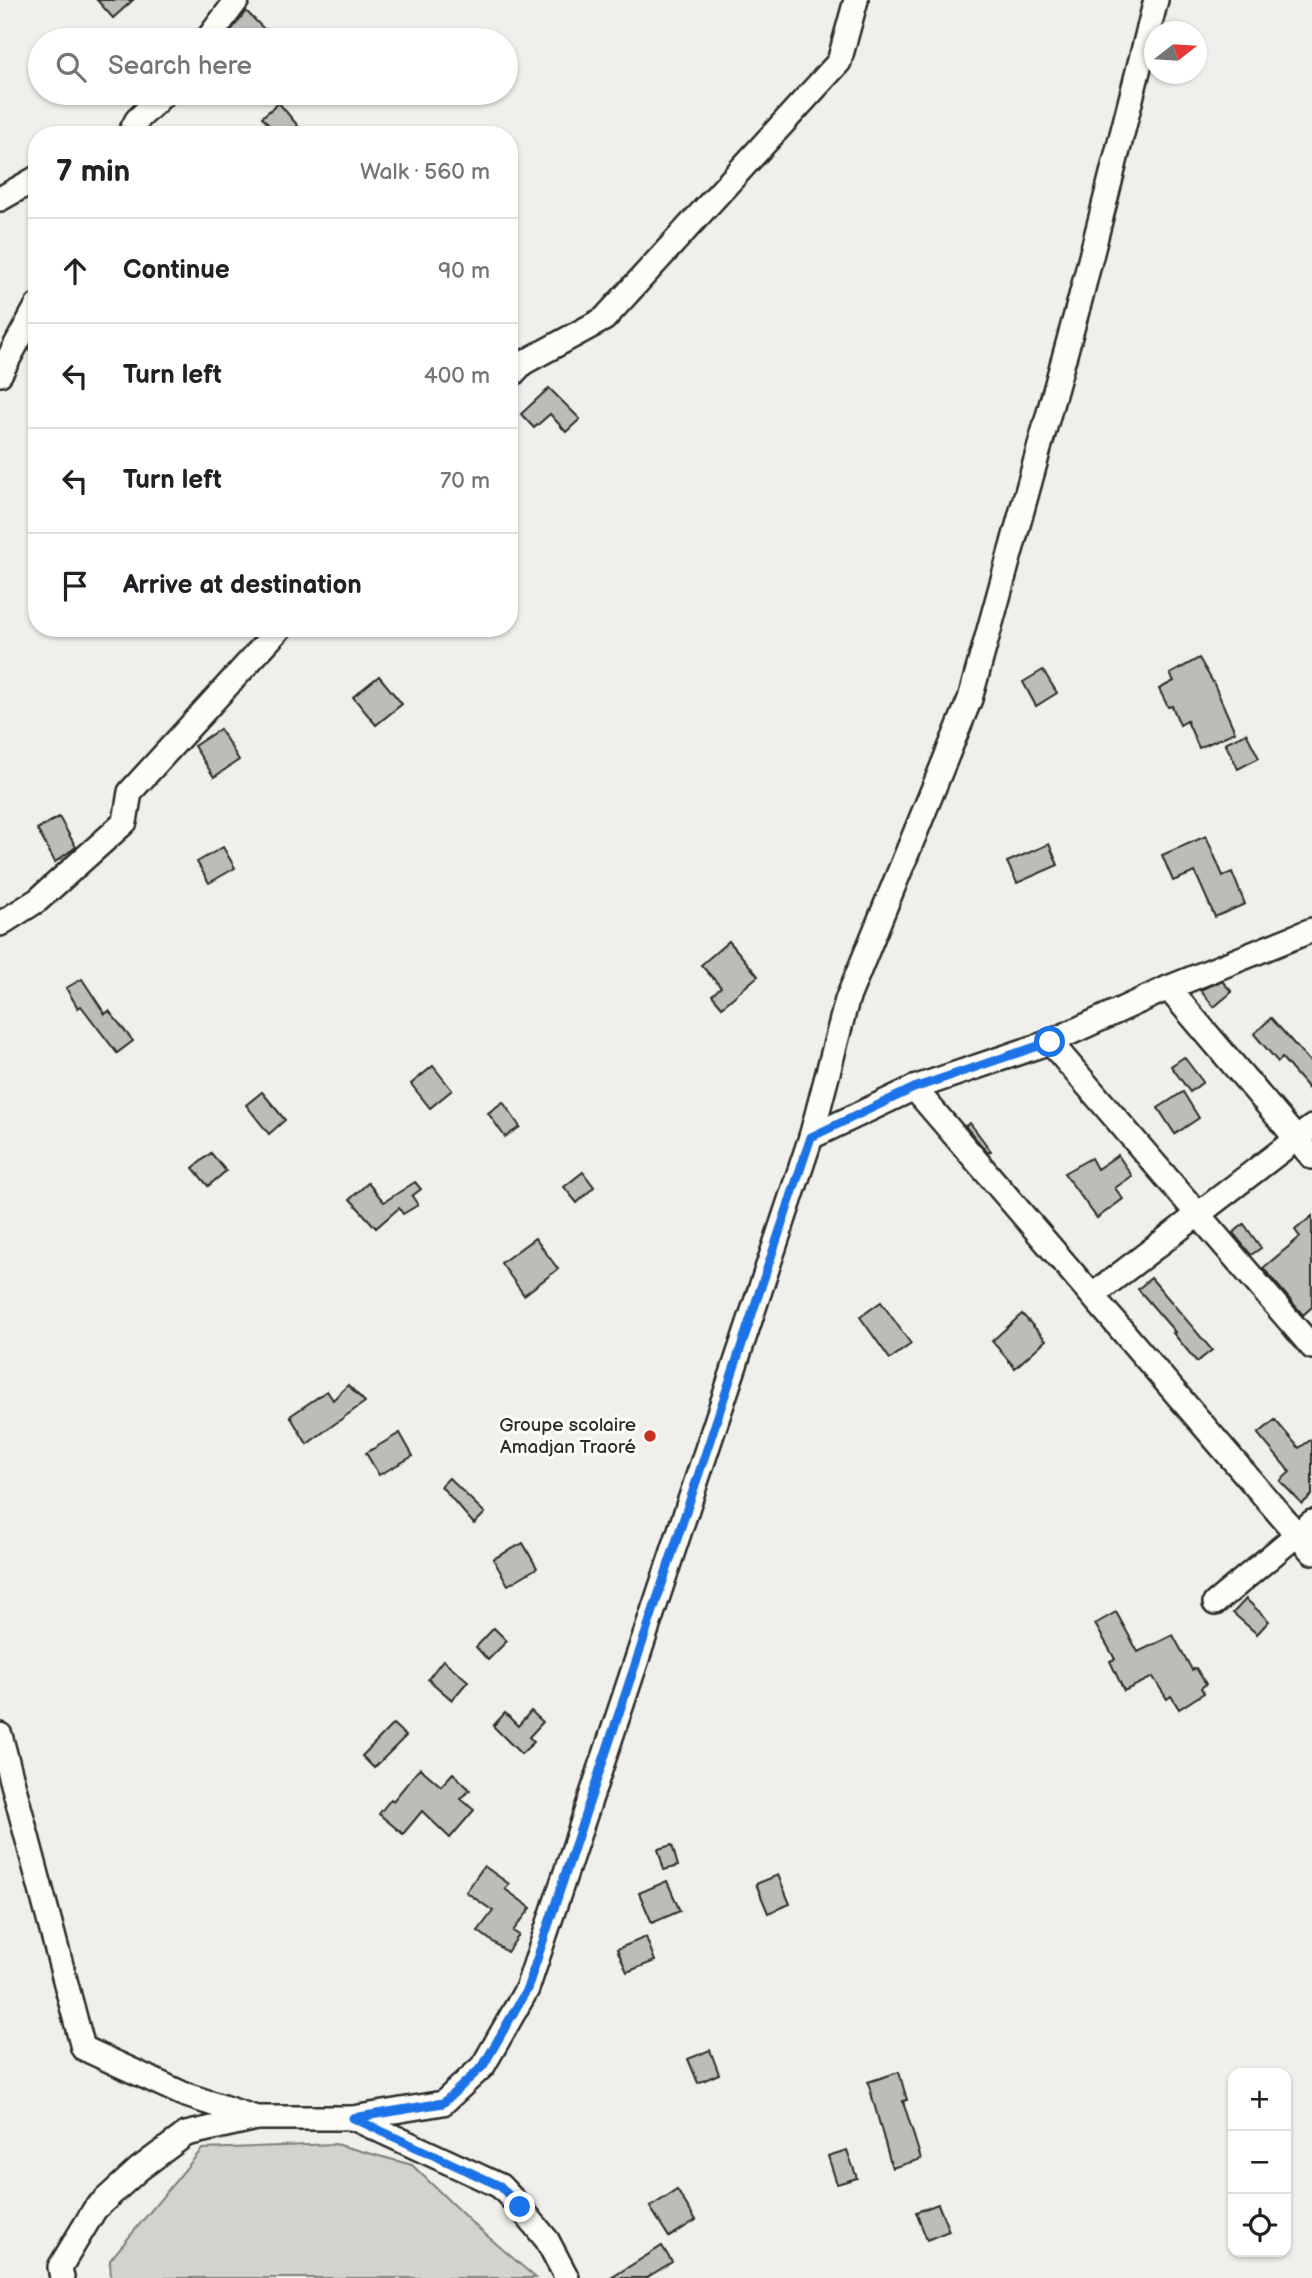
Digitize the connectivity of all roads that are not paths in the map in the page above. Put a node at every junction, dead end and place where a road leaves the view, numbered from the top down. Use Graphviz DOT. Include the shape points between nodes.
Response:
graph roads {
  1 [pos="237,0"];
  2 [pos="856,0"];
  3 [pos="1156,0"];
  4 [pos="216,28"];
  5 [pos="154,105"];
  6 [pos="134,126"];
  7 [pos="28,183"];
  8 [pos="0,200"];
  9 [pos="28,323"];
  10 [pos="518,368"];
  11 [pos="0,374"];
  12 [pos="272,637"];
  13 [pos="0,924"];
  14 [pos="1312,930"];
  15 [pos="1168,988"];
  16 [pos="1050,1042"];
  17 [pos="914,1088"];
  18 [pos="1304,1133"];
  19 [pos="811,1137"];
  20 [pos="1312,1157"];
  21 [pos="1199,1214"];
  22 [pos="1093,1296"];
  23 [pos="1312,1347"];
  24 [pos="1304,1528"];
  25 [pos="1312,1552"];
  26 [pos="1215,1603"];
  27 [pos="0,1735"];
  28 [pos="257,2118"];
  29 [pos="353,2118"];
  30 [pos="57,2274"];
  31 [pos="567,2278"];
  1 -- 4 [label="street"];
  2 -- 10 [label="street" via="839,62 604,319"];
  3 -- 19 [label="street" via="1080,300 970,699 848,1000"];
  5 -- 6 [label="street"];
  7 -- 8 [label="street"];
  9 -- 11 [label="street"];
  12 -- 13 [label="street" via="130,792 125,822 38,900"];
  14 -- 15 [label="street"];
  15 -- 16 [label="street"];
  15 -- 18 [label="street"];
  16 -- 17 [label="street"];
  16 -- 21 [label="street"];
  17 -- 19 [label="street"];
  17 -- 22 [label="street"];
  18 -- 20 [label="street"];
  18 -- 21 [label="street"];
  19 -- 29 [label="street" via="527,1989 483,2066 443,2103"];
  21 -- 22 [label="street"];
  21 -- 23 [label="street"];
  22 -- 24 [label="street"];
  24 -- 25 [label="street"];
  24 -- 26 [label="street"];
  27 -- 28 [label="street" via="83,2048 183,2094"];
  28 -- 29 [label="street"];
  28 -- 30 [label="street" via="186,2134 139,2169 95,2209"];
  29 -- 31 [label="street" via="500,2186 547,2240"];
}
